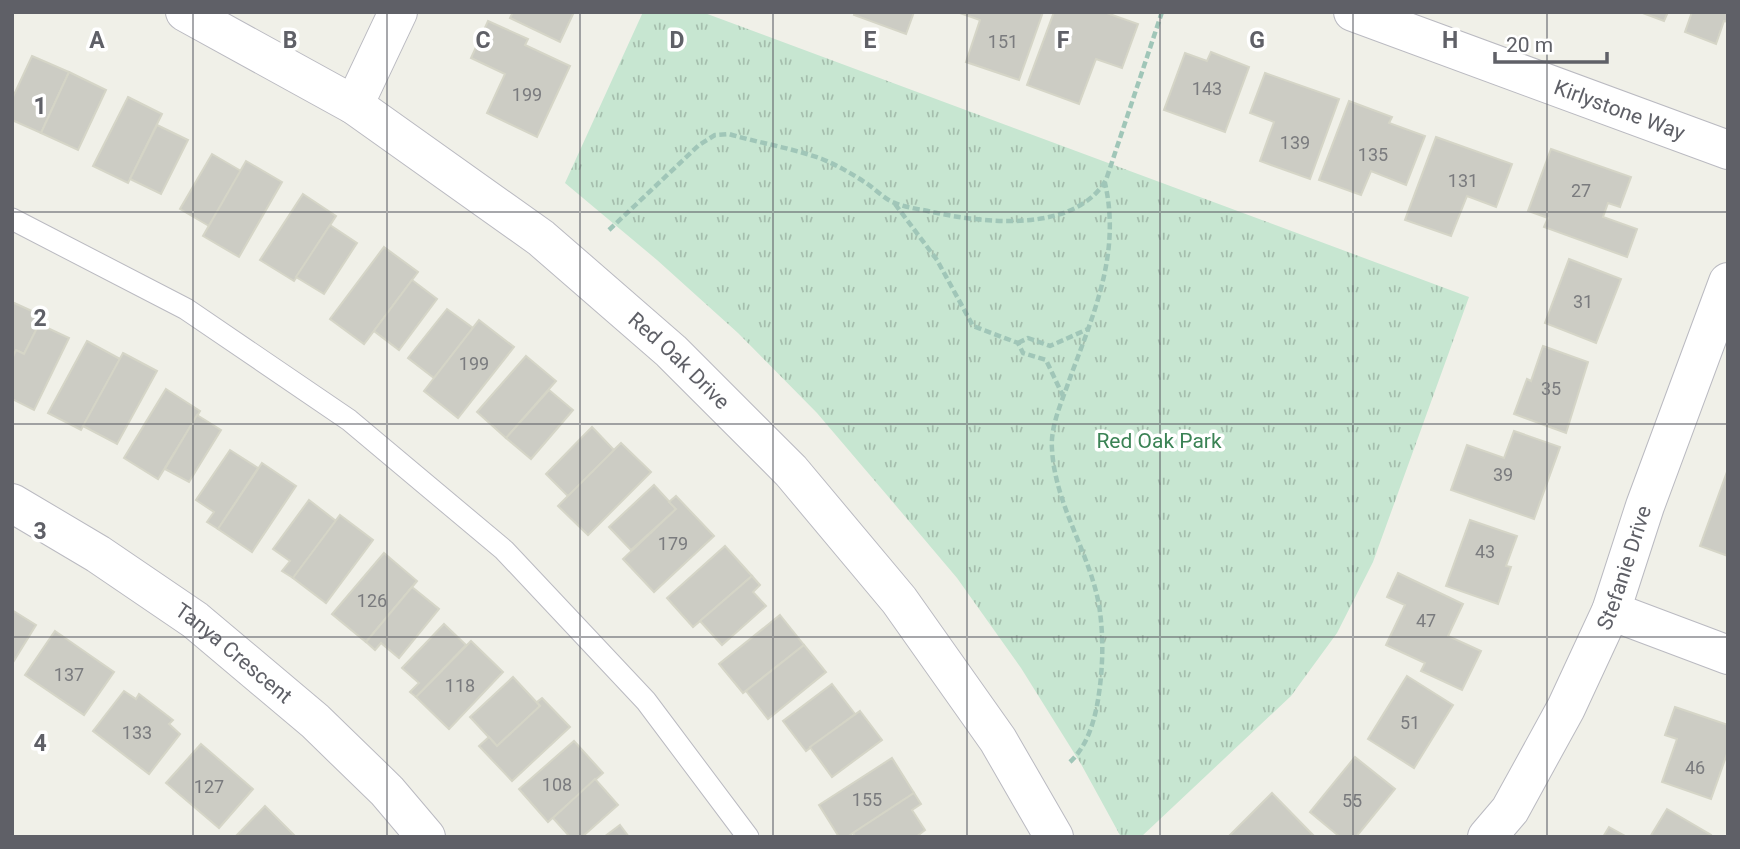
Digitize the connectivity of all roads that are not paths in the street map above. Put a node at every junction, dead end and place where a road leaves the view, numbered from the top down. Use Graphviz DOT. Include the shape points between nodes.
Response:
graph roads {
  1 [pos="185,12"];
  2 [pos="398,12"];
  3 [pos="1353,12"];
  4 [pos="354,105"];
  5 [pos="1728,150"];
  6 [pos="12,219"];
  7 [pos="1728,282"];
  8 [pos="12,503"];
  9 [pos="1611,611"];
  10 [pos="1728,655"];
  11 [pos="426,837"];
  12 [pos="748,837"];
  13 [pos="1054,837"];
  14 [pos="1487,837"];
  1 -- 4 [label="street, Red Oak Drive"];
  2 -- 4 [label="street"];
  3 -- 5 [label="street, Kirlystone Way"];
  4 -- 13 [label="street, Red Oak Drive" via="541,238 671,351 791,471 900,600 998,740"];
  6 -- 12 [label="lane" via="186,309 349,420 504,550 646,701"];
  7 -- 9 [label="street, Stefanie Drive"];
  8 -- 11 [label="street, Tanya Crescent" via="195,620 315,721 387,791"];
  9 -- 10 [label="street"];
  9 -- 14 [label="street, Stefanie Drive" via="1566,708 1510,810"];
}
